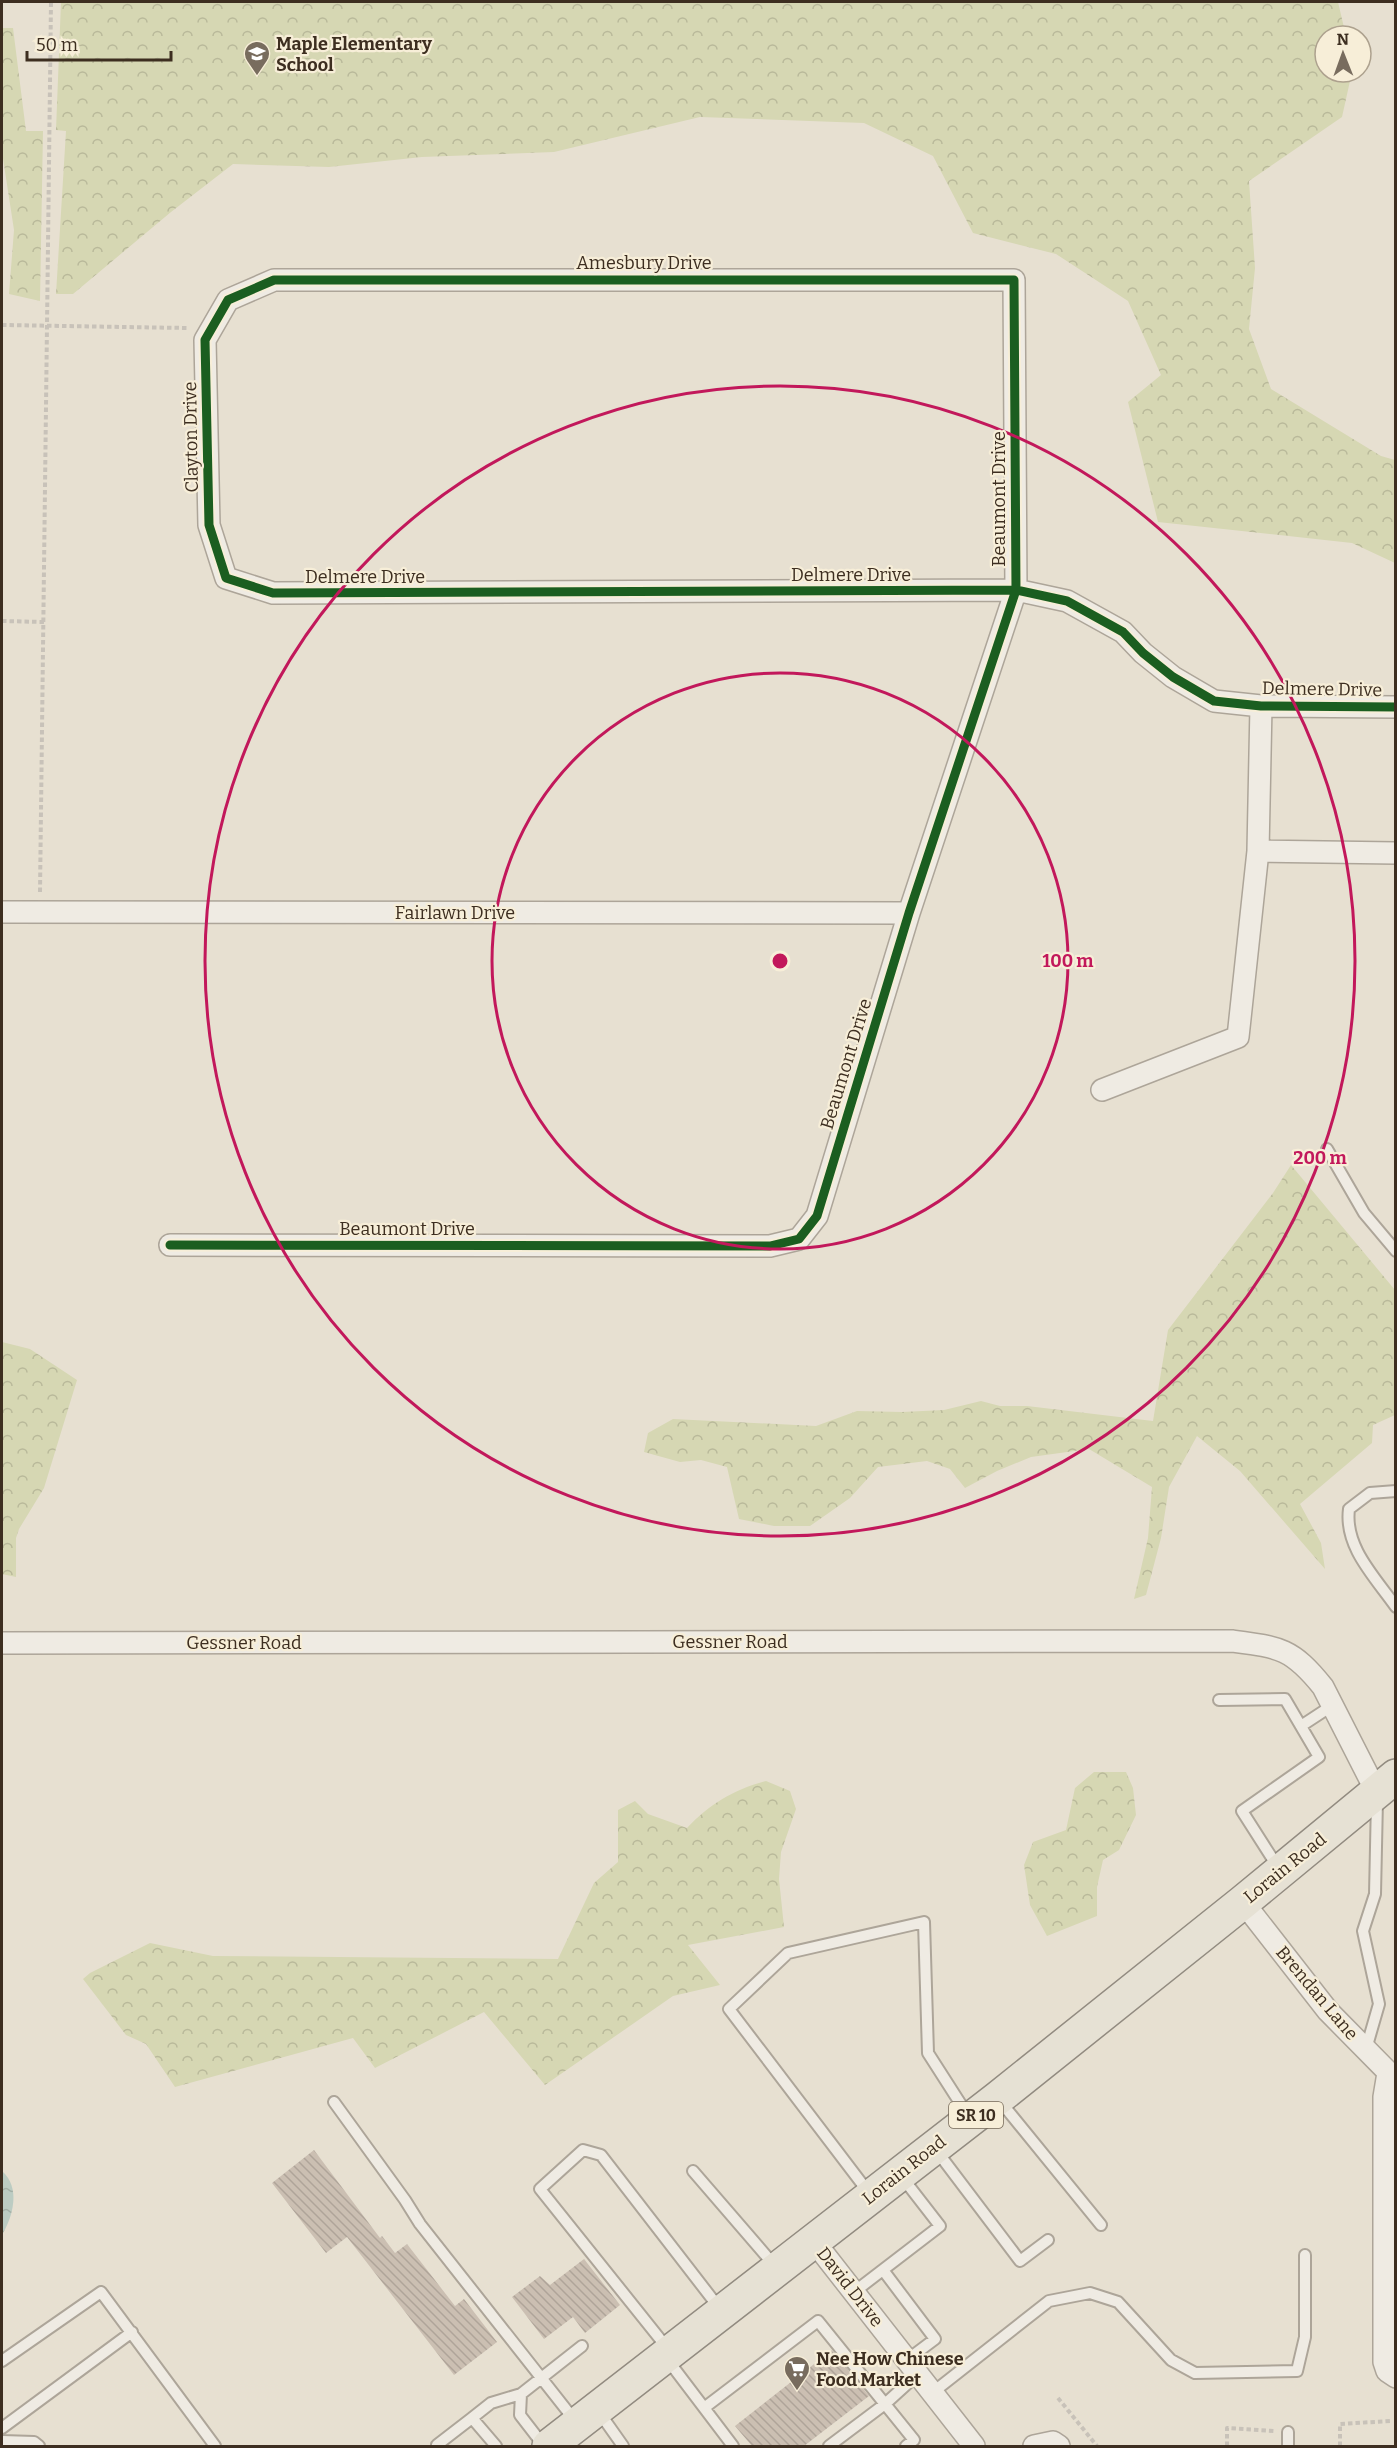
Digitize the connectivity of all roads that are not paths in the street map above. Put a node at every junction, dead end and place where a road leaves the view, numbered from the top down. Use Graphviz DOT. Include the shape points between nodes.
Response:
graph roads {
  1 [pos="274,280"];
  2 [pos="1014,280"];
  3 [pos="1016,590"];
  4 [pos="273,593"];
  5 [pos="1262,706"];
  6 [pos="1395,707"];
  7 [pos="1257,851"];
  8 [pos="1395,853"];
  9 [pos="2,912"];
  10 [pos="909,913"];
  11 [pos="1102,1090"];
  12 [pos="1327,1149"];
  13 [pos="170,1245"];
  14 [pos="1395,1251"];
  15 [pos="1395,1491"];
  16 [pos="1395,1607"];
  17 [pos="2,1643"];
  18 [pos="1219,1700"];
  19 [pos="1333,1705"];
  20 [pos="1301,1726"];
  21 [pos="1386,1785"];
  22 [pos="1280,1872"];
  23 [pos="1243,1902"];
  24 [pos="1366,2049"];
  25 [pos="1392,2076"];
  26 [pos="998,2098"];
  27 [pos="334,2102"];
  28 [pos="971,2119"];
  29 [pos="934,2148"];
  30 [pos="693,2171"];
  31 [pos="899,2174"];
  32 [pos="871,2196"];
  33 [pos="1101,2225"];
  34 [pos="813,2240"];
  35 [pos="1048,2240"];
  36 [pos="1305,2255"];
  37 [pos="777,2269"];
  38 [pos="883,2270"];
  39 [pos="854,2292"];
  40 [pos="722,2312"];
  41 [pos="132,2332"];
  42 [pos="582,2346"];
  43 [pos="668,2354"];
  44 [pos="2,2361"];
  45 [pos="912,2367"];
  46 [pos="1395,2377"];
  47 [pos="541,2378"];
  48 [pos="932,2393"];
  49 [pos="521,2394"];
  50 [pos="885,2404"];
  51 [pos="704,2408"];
  52 [pos="588,2417"];
  53 [pos="472,2418"];
  54 [pos="2,2428"];
  55 [pos="1288,2433"];
  56 [pos="2,2442"];
  57 [pos="437,2445"];
  58 [pos="5,2446"];
  59 [pos="39,2446"];
  60 [pos="215,2446"];
  61 [pos="496,2446"];
  62 [pos="544,2446"];
  63 [pos="549,2446"];
  64 [pos="623,2446"];
  65 [pos="733,2446"];
  66 [pos="828,2446"];
  67 [pos="906,2446"];
  68 [pos="974,2446"];
  69 [pos="1034,2446"];
  70 [pos="1059,2446"];
  71 [pos="1288,2446"];
  1 -- 2 [label="street, Amesbury Drive"];
  1 -- 4 [label="street, Clayton Drive" via="228,300 206,340 209,525 226,578"];
  2 -- 3 [label="street, Beaumont Drive"];
  3 -- 4 [label="street, Delmere Drive"];
  3 -- 5 [label="street, Delmere Drive" via="1067,601 1123,632 1173,677 1214,701"];
  3 -- 10 [label="street, Beaumont Drive"];
  5 -- 6 [label="street, Delmere Drive"];
  5 -- 7 [label="street"];
  7 -- 8 [label="street"];
  7 -- 11 [label="street" via="1238,1037"];
  9 -- 10 [label="street, Fairlawn Drive"];
  10 -- 13 [label="street, Beaumont Drive" via="817,1216 799,1239 770,1246"];
  12 -- 14 [label="lane" via="1364,1213"];
  15 -- 16 [label="lane" via="1370,1493 1349,1509 1347,1524 1354,1548"];
  17 -- 19 [label="street, Gessner Road" via="1232,1641 1278,1649 1298,1658"];
  18 -- 20 [label="lane" via="1285,1699"];
  19 -- 20 [label="lane"];
  19 -- 21 [label="street, Gessner Road"];
  20 -- 22 [label="lane" via="1319,1756 1242,1811"];
  21 -- 22 [label="main road, Lorain Road / SR 10"];
  21 -- 24 [label="lane" via="1375,1894 1363,1931 1379,2004"];
  22 -- 23 [label="main road, Lorain Road / SR 10"];
  23 -- 24 [label="street, Brendan Lane" via="1328,2011"];
  23 -- 26 [label="main road, Lorain Road / SR 10"];
  24 -- 25 [label="street, Brendan Lane"];
  25 -- 46 [label="street" via="1384,2097 1384,2362"];
  26 -- 28 [label="main road, Lorain Road / SR 10"];
  26 -- 33 [label="lane"];
  27 -- 47 [label="lane" via="420,2224"];
  28 -- 29 [label="main road, Lorain Road / SR 10"];
  28 -- 32 [label="lane" via="927,2054 924,1922 789,1953 729,2009"];
  29 -- 31 [label="main road, Lorain Road / SR 10"];
  29 -- 35 [label="lane" via="1020,2261"];
  30 -- 37 [label="lane"];
  31 -- 32 [label="main road, Lorain Road / SR 10"];
  31 -- 38 [label="lane" via="940,2226"];
  32 -- 34 [label="main road, Lorain Road / SR 10"];
  34 -- 37 [label="main road, Lorain Road / SR 10"];
  34 -- 39 [label="street, David Drive"];
  36 -- 48 [label="lane" via="1305,2337 1297,2371 1195,2373 1171,2360 1118,2302 1090,2293 1049,2301"];
  37 -- 40 [label="main road, Lorain Road / SR 10"];
  38 -- 39 [label="lane"];
  38 -- 45 [label="lane" via="935,2339"];
  39 -- 45 [label="street, David Drive"];
  40 -- 43 [label="main road, Lorain Road / SR 10"];
  40 -- 43 [label="lane" via="601,2155 582,2150 540,2189"];
  41 -- 44 [label="lane" via="101,2292"];
  41 -- 54 [label="lane"];
  41 -- 60 [label="lane"];
  42 -- 47 [label="lane"];
  43 -- 51 [label="lane"];
  43 -- 52 [label="main road, Lorain Road / SR 10"];
  45 -- 48 [label="street, David Drive"];
  45 -- 50 [label="lane"];
  47 -- 49 [label="lane"];
  47 -- 52 [label="lane"];
  48 -- 68 [label="street, David Drive"];
  49 -- 53 [label="lane" via="491,2403"];
  49 -- 62 [label="lane" via="520,2415"];
  50 -- 51 [label="lane" via="818,2321"];
  50 -- 66 [label="lane"];
  50 -- 67 [label="lane" via="914,2440"];
  51 -- 65 [label="lane"];
  52 -- 63 [label="main road, Lorain Road / SR 10"];
  52 -- 64 [label="lane"];
  53 -- 57 [label="lane"];
  53 -- 61 [label="lane"];
  55 -- 71 [label="lane"];
  56 -- 58 [label="lane"];
  56 -- 59 [label="lane" via="34,2442"];
  69 -- 70 [label="street" via="1053,2442"];
}
